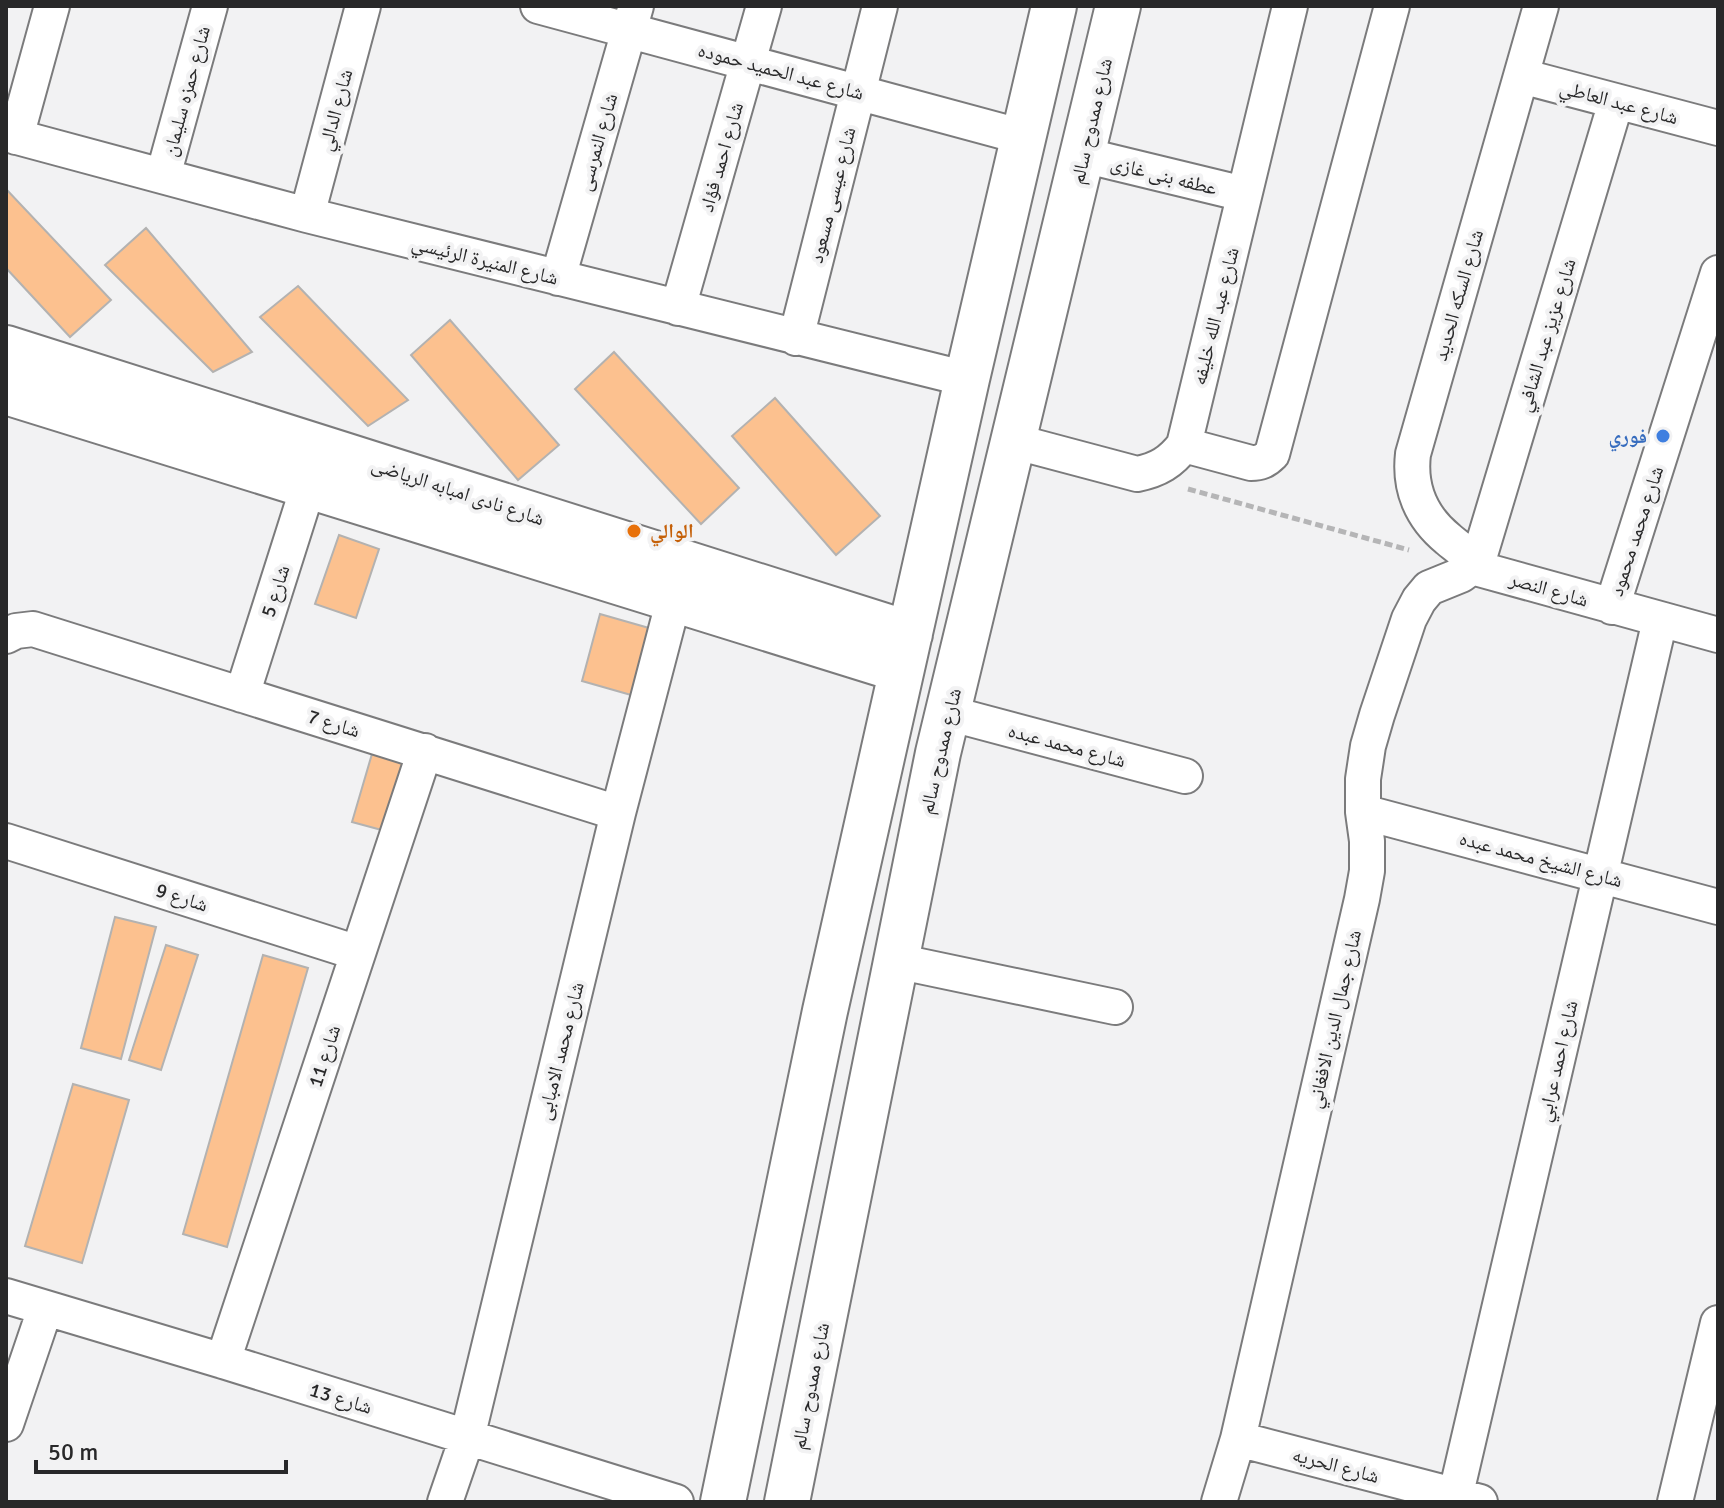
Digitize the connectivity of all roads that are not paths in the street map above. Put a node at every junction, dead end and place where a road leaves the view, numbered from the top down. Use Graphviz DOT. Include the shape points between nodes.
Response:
graph roads {
  1 [pos="52,6"];
  2 [pos="210,6"];
  3 [pos="363,6"];
  4 [pos="538,6"];
  5 [pos="764,6"];
  6 [pos="880,6"];
  7 [pos="1054,6"];
  8 [pos="1118,6"];
  9 [pos="1290,6"];
  10 [pos="1392,6"];
  11 [pos="1541,6"];
  12 [pos="632,18"];
  13 [pos="748,63"];
  14 [pos="1521,76"];
  15 [pos="858,92"];
  16 [pos="1616,102"];
  17 [pos="1718,128"];
  18 [pos="11,135"];
  19 [pos="1023,137"];
  20 [pos="1083,155"];
  21 [pos="163,176"];
  22 [pos="1244,194"];
  23 [pos="307,215"];
  24 [pos="1718,273"];
  25 [pos="558,278"];
  26 [pos="678,308"];
  27 [pos="796,338"];
  28 [pos="6,348"];
  29 [pos="967,379"];
  30 [pos="6,392"];
  31 [pos="1013,441"];
  32 [pos="1184,445"];
  33 [pos="308,487"];
  34 [pos="1474,567"];
  35 [pos="678,581"];
  36 [pos="1612,607"];
  37 [pos="1660,620"];
  38 [pos="1718,635"];
  39 [pos="6,636"];
  40 [pos="906,652"];
  41 [pos="242,695"];
  42 [pos="948,713"];
  43 [pos="425,751"];
  44 [pos="1185,776"];
  45 [pos="1363,812"];
  46 [pos="618,813"];
  47 [pos="6,841"];
  48 [pos="1600,875"];
  49 [pos="1718,907"];
  50 [pos="358,953"];
  51 [pos="896,961"];
  52 [pos="1115,1007"];
  53 [pos="825,1011"];
  54 [pos="884,1024"];
  55 [pos="6,1296"];
  56 [pos="45,1309"];
  57 [pos="1718,1323"];
  58 [pos="223,1361"];
  59 [pos="6,1424"];
  60 [pos="467,1438"];
  61 [pos="1238,1439"];
  62 [pos="1463,1500"];
  63 [pos="445,1502"];
  64 [pos="676,1502"];
  65 [pos="723,1502"];
  66 [pos="787,1502"];
  67 [pos="1219,1502"];
  68 [pos="1675,1502"];
  1 -- 18 [label="street"];
  2 -- 21 [label="street, شارع حمزه سليمان"];
  3 -- 23 [label="street, شارع الدالي"];
  4 -- 12 [label="street, شارع عبد الحميد حموده"];
  5 -- 13 [label="street, شارع احمد فؤاد"];
  6 -- 15 [label="street, شارع عيسى مسعود"];
  7 -- 19 [label="main road"];
  8 -- 20 [label="main road, شارع ممدوح سالم"];
  9 -- 22 [label="street, شارع عبد الله خليفه"];
  10 -- 32 [label="street" via="1272,454 1251,463"];
  11 -- 14 [label="street, شارع السكه الحديد"];
  12 -- 13 [label="street, شارع عبد الحميد حموده"];
  12 -- 25 [label="street, شارع النمرسى"];
  13 -- 15 [label="street, شارع عبد الحميد حموده"];
  13 -- 26 [label="street, شارع احمد فؤاد"];
  14 -- 16 [label="street, شارع عبد العاطي"];
  14 -- 34 [label="street, شارع السكه الحديد" via="1411,471 1428,519"];
  15 -- 19 [label="street, شارع عبد الحميد حموده"];
  15 -- 27 [label="street, شارع عيسى مسعود"];
  16 -- 17 [label="street, شارع عبد العاطي"];
  16 -- 34 [label="street, شارع عزيز عبد الشافي"];
  18 -- 21 [label="street, شارع المنيرة الرئيسي"];
  19 -- 29 [label="main road"];
  20 -- 22 [label="street, عطفه بنى غازى"];
  20 -- 31 [label="main road, شارع ممدوح سالم"];
  21 -- 23 [label="street, شارع المنيرة الرئيسي"];
  22 -- 32 [label="street, شارع عبد الله خليفه"];
  23 -- 25 [label="street, شارع المنيرة الرئيسي"];
  24 -- 36 [label="street, شارع محمد محمود"];
  25 -- 26 [label="street, شارع المنيرة الرئيسي"];
  26 -- 27 [label="street, شارع المنيرة الرئيسي"];
  27 -- 29 [label="street, شارع المنيرة الرئيسي"];
  28 -- 35 [label="main road, شارع نادى امبابه الرياضى"];
  29 -- 40 [label="main road"];
  30 -- 33 [label="main road, شارع نادى امبابه الرياضى"];
  31 -- 32 [label="street" via="1137,474 1164,465"];
  31 -- 42 [label="main road, شارع ممدوح سالم"];
  33 -- 35 [label="main road, شارع نادى امبابه الرياضى"];
  33 -- 41 [label="street, شارع 5"];
  34 -- 36 [label="street, شارع النصر"];
  34 -- 45 [label="street, شارع جمال الدين الافغاني" via="1429,588 1413,609 1368,746"];
  35 -- 40 [label="main road, شارع نادى امبابه الرياضى"];
  35 -- 46 [label="street, شارع محمد الامبابى"];
  36 -- 37 [label="street, شارع النصر"];
  37 -- 38 [label="street, شارع النصر"];
  37 -- 48 [label="street, شارع احمد عرابي"];
  39 -- 41 [label="street, شارع 7" via="33,629"];
  40 -- 53 [label="main road"];
  41 -- 43 [label="street, شارع 7"];
  42 -- 44 [label="street, شارع محمد عبده"];
  42 -- 51 [label="main road, شارع ممدوح سالم"];
  43 -- 46 [label="street, شارع 7"];
  43 -- 50 [label="street, شارع 11"];
  45 -- 48 [label="street, شارع الشيخ محمد عبده"];
  45 -- 61 [label="street, شارع جمال الدين الافغاني" via="1367,871 1362,899"];
  46 -- 60 [label="street, شارع محمد الامبابى"];
  47 -- 50 [label="street, شارع 9"];
  48 -- 49 [label="street, شارع الشيخ محمد عبده"];
  48 -- 62 [label="street, شارع احمد عرابي"];
  50 -- 58 [label="street, شارع 11"];
  51 -- 52 [label="street"];
  51 -- 54 [label="main road, شارع ممدوح سالم"];
  53 -- 54 [label="main road"];
  53 -- 65 [label="main road"];
  54 -- 66 [label="main road, شارع ممدوح سالم"];
  55 -- 56 [label="street, شارع 13"];
  56 -- 58 [label="street, شارع 13"];
  56 -- 59 [label="street"];
  57 -- 68 [label="street"];
  58 -- 60 [label="street, شارع 13"];
  60 -- 63 [label="street, شارع محمد الامبابى"];
  60 -- 64 [label="street, شارع 13"];
  61 -- 62 [label="street, شارع الحريه"];
  61 -- 67 [label="street, شارع جمال الدين الافغاني"];
}
